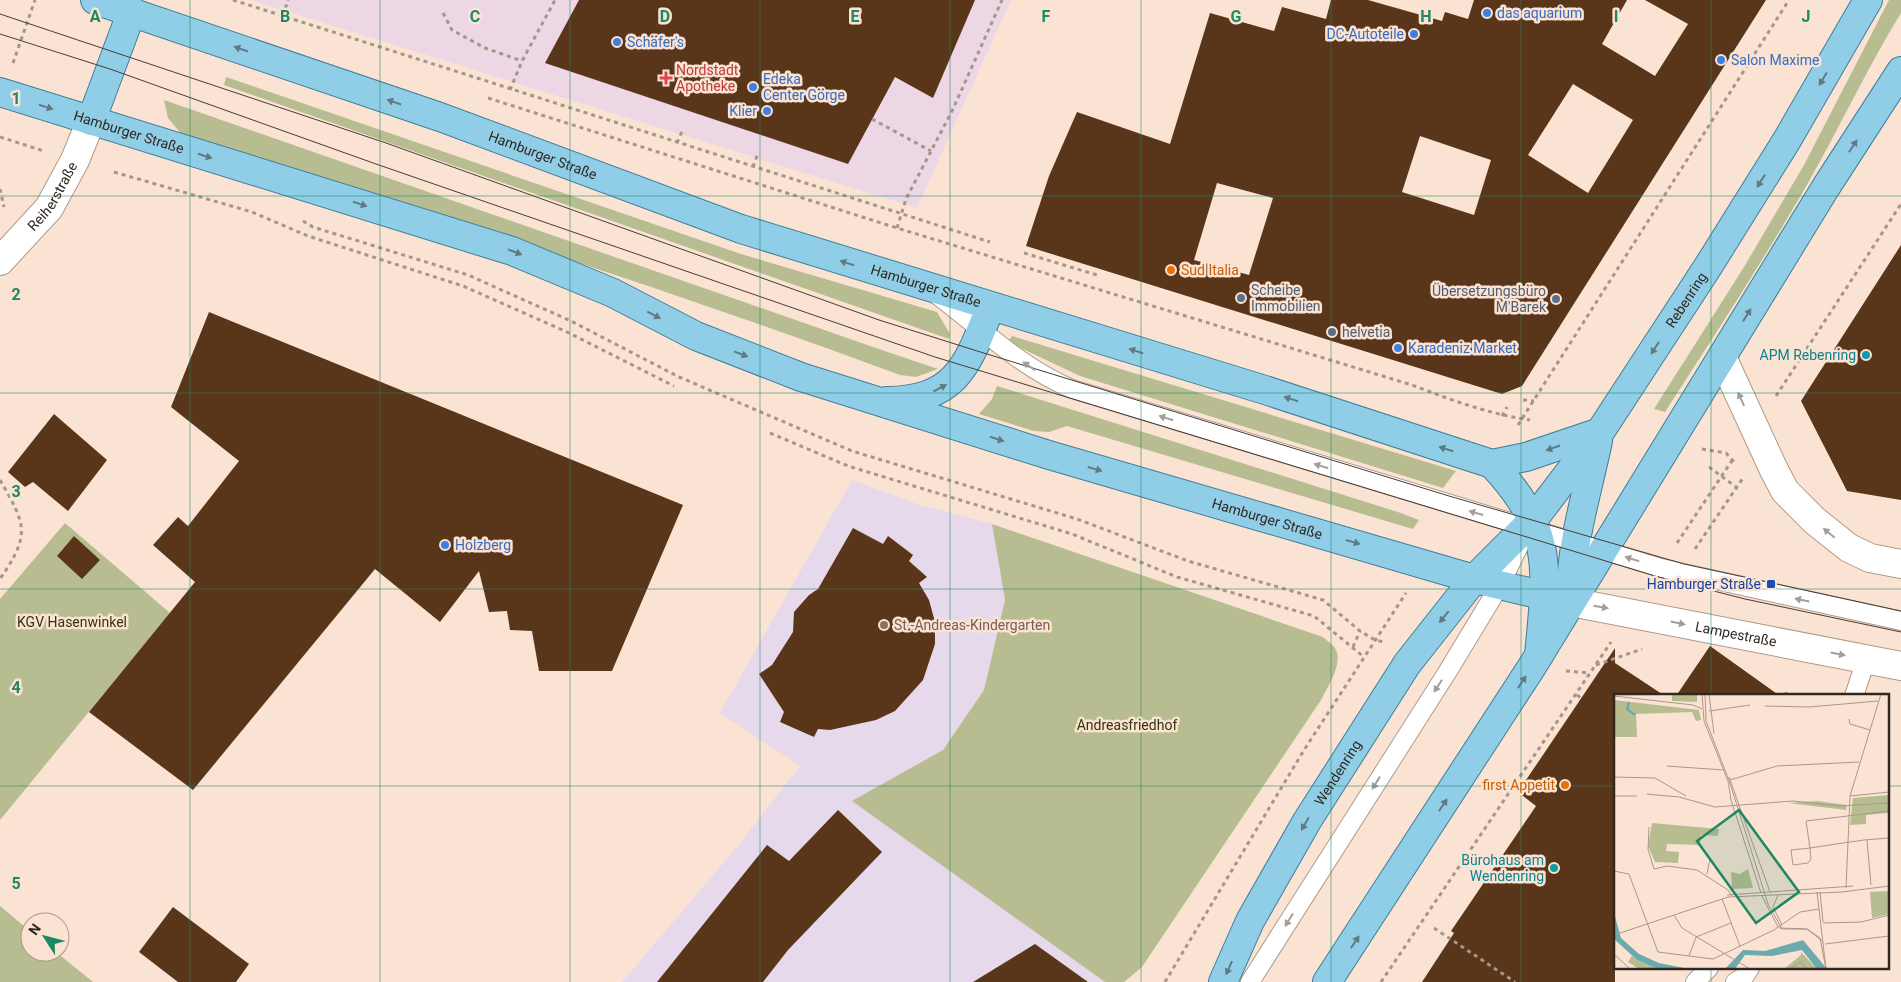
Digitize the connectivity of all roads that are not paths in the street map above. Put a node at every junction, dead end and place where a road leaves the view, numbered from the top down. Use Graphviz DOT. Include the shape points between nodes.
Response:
graph roads {
  1 [pos="95,0"];
  2 [pos="1868,0"];
  3 [pos="132,11"];
  4 [pos="1901,71"];
  5 [pos="1,92"];
  6 [pos="91,122"];
  7 [pos="0,261"];
  8 [pos="986,319"];
  9 [pos="1722,357"];
  10 [pos="876,401"];
  11 [pos="1600,432"];
  12 [pos="1492,464"];
  13 [pos="1587,496"];
  14 [pos="1631,504"];
  15 [pos="1531,526"];
  16 [pos="1575,540"];
  17 [pos="1603,550"];
  18 [pos="1901,564"];
  19 [pos="1487,582"];
  20 [pos="1544,596"];
  21 [pos="1571,602"];
  22 [pos="1901,621"];
  23 [pos="1539,655"];
  24 [pos="1866,660"];
  25 [pos="1901,666"];
  26 [pos="1855,694"];
  27 [pos="1707,970"];
  28 [pos="1749,970"];
  29 [pos="1223,982"];
  30 [pos="1250,982"];
  31 [pos="1328,982"];
  32 [pos="1695,982"];
  33 [pos="1735,982"];
  1 -- 3 [label="main road, Hamburger Straße"];
  2 -- 11 [label="main road, Rebenring, one-way" via="1782,148"];
  3 -- 6 [label="main road"];
  8 -- 3 [label="main road, Hamburger Straße, one-way" via="927,288 740,229 440,118"];
  9 -- 4 [label="main road, one-way"];
  5 -- 6 [label="main road, Hamburger Straße, one-way"];
  6 -- 7 [label="street, Reiherstraße" via="49,208"];
  6 -- 10 [label="main road, Hamburger Straße, one-way" via="512,250 613,293 696,336 801,377"];
  10 -- 8 [label="main road, Hamburger Straße, one-way" via="924,396 946,387 965,366"];
  12 -- 8 [label="main road, Hamburger Straße, one-way" via="1265,390"];
  15 -- 8 [label="lane, one-way" via="1072,389 1029,366"];
  9 -- 14 [label="main road"];
  18 -- 9 [label="street, one-way" via="1870,558 1849,548 1815,521 1785,490"];
  10 -- 19 [label="main road, Hamburger Straße, one-way" via="1048,455"];
  11 -- 12 [label="main road, Hamburger Straße, one-way" via="1526,457"];
  11 -- 13 [label="main road"];
  11 -- 15 [label="main road, Rebenring"];
  12 -- 15 [label="main road" via="1518,493"];
  13 -- 14 [label="main road" via="1599,512 1614,512"];
  13 -- 16 [label="main road"];
  14 -- 17 [label="main road"];
  15 -- 16 [label="lane"];
  15 -- 19 [label="main road, Rebenring"];
  15 -- 20 [label="main road" via="1545,564"];
  16 -- 17 [label="lane"];
  16 -- 21 [label="main road"];
  17 -- 21 [label="main road"];
  22 -- 17 [label="lane, one-way" via="1661,568"];
  19 -- 20 [label="main road, Hamburger Straße"];
  19 -- 29 [label="main road, Wendenring, one-way" via="1407,664 1307,821 1250,921"];
  19 -- 30 [label="lane, one-way" via="1448,671"];
  20 -- 21 [label="main road, Hamburger Straße"];
  20 -- 23 [label="main road"];
  21 -- 23 [label="main road"];
  21 -- 24 [label="street, Lampestraße, one-way"];
  31 -- 23 [label="main road, one-way"];
  24 -- 25 [label="street, Lampestraße"];
  24 -- 26 [label="lane"];
  27 -- 32 [label="lane"];
  28 -- 33 [label="lane"];
}
